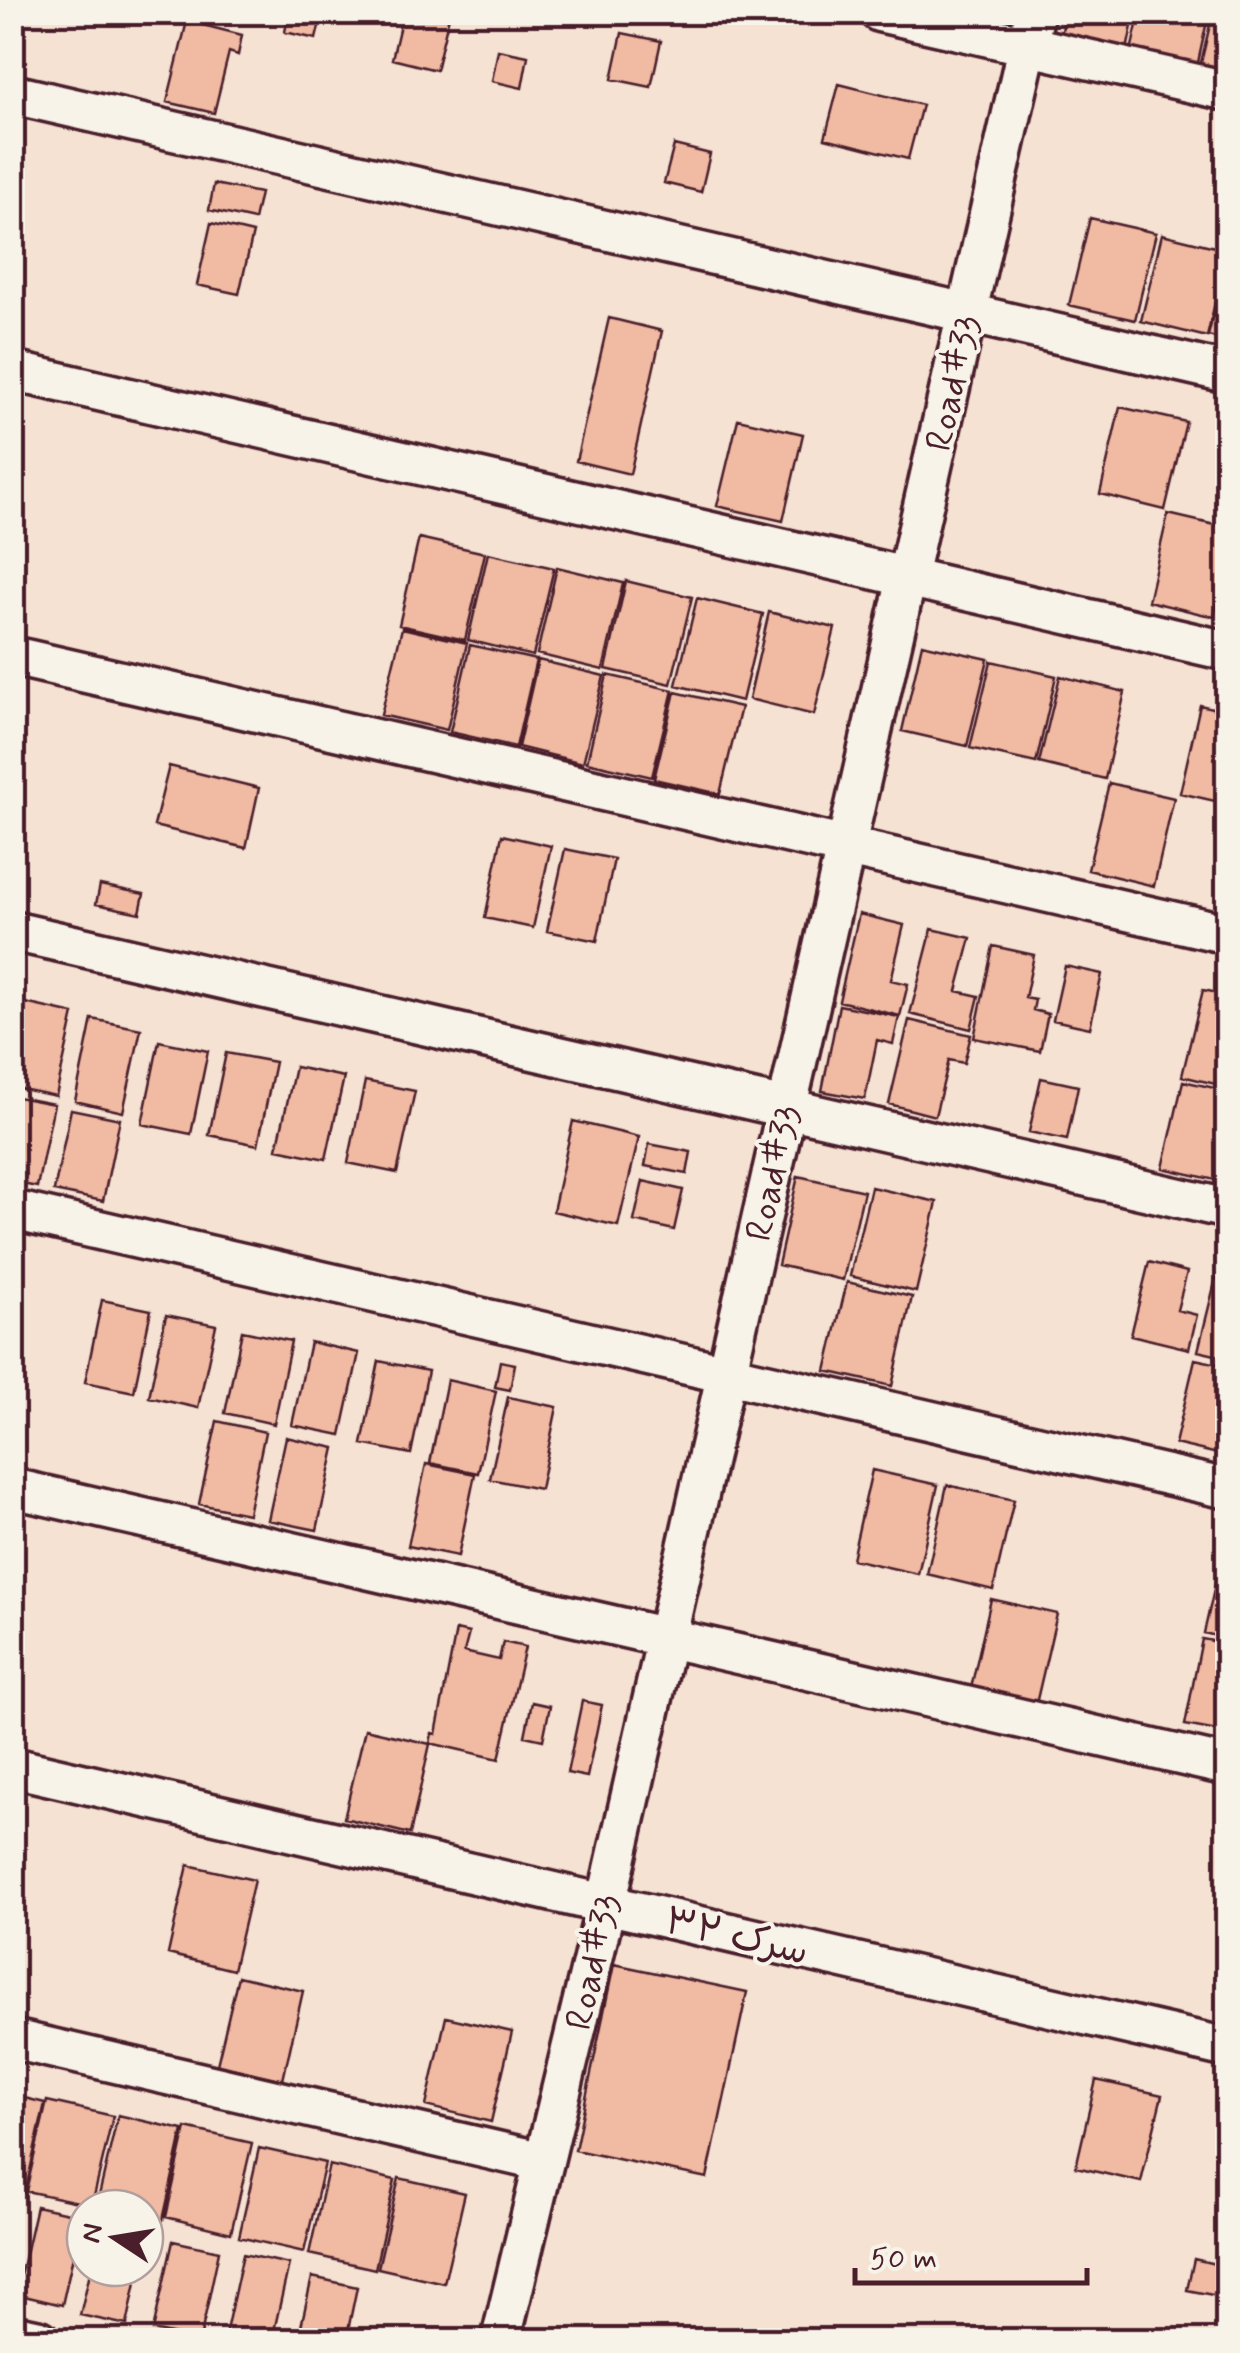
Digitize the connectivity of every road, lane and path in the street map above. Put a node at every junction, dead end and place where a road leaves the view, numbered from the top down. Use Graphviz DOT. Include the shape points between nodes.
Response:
graph roads {
  1 [pos="879,12"];
  2 [pos="1032,30"];
  3 [pos="1228,91"];
  4 [pos="12,94"];
  5 [pos="967,314"];
  6 [pos="12,371"];
  7 [pos="1228,373"];
  8 [pos="907,578"];
  9 [pos="1228,651"];
  10 [pos="12,656"];
  11 [pos="846,848"];
  12 [pos="12,931"];
  13 [pos="1228,934"];
  14 [pos="787,1108"];
  15 [pos="1228,1209"];
  16 [pos="12,1210"];
  17 [pos="727,1372"];
  18 [pos="12,1488"];
  19 [pos="1228,1489"];
  20 [pos="667,1638"];
  21 [pos="1228,1766"];
  22 [pos="12,1767"];
  23 [pos="606,1905"];
  24 [pos="12,2039"];
  25 [pos="1228,2048"];
  26 [pos="544,2162"];
  27 [pos="502,2331"];
  28 [pos="12,2334"];
  29 [pos="40,2340"];
  1 -- 2 [label="street"];
  2 -- 3 [label="street"];
  2 -- 5 [label="street, Road#33"];
  4 -- 5 [label="street"];
  5 -- 7 [label="street"];
  5 -- 8 [label="street, Road#33"];
  6 -- 8 [label="street"];
  8 -- 9 [label="street"];
  8 -- 11 [label="street, Road#33"];
  10 -- 11 [label="street"];
  11 -- 13 [label="street"];
  11 -- 14 [label="street, Road#33"];
  12 -- 14 [label="street"];
  14 -- 15 [label="street"];
  14 -- 17 [label="street, Road#33"];
  16 -- 17 [label="street"];
  17 -- 19 [label="street"];
  17 -- 20 [label="street, Road#33"];
  18 -- 20 [label="street"];
  20 -- 21 [label="street"];
  20 -- 23 [label="street, Road#33"];
  22 -- 23 [label="street, سرک ۳۲"];
  23 -- 25 [label="street, سرک ۳۲"];
  23 -- 26 [label="street, Road#33"];
  24 -- 26 [label="street"];
  26 -- 27 [label="street, Road#33"];
  28 -- 29 [label="street"];
}
